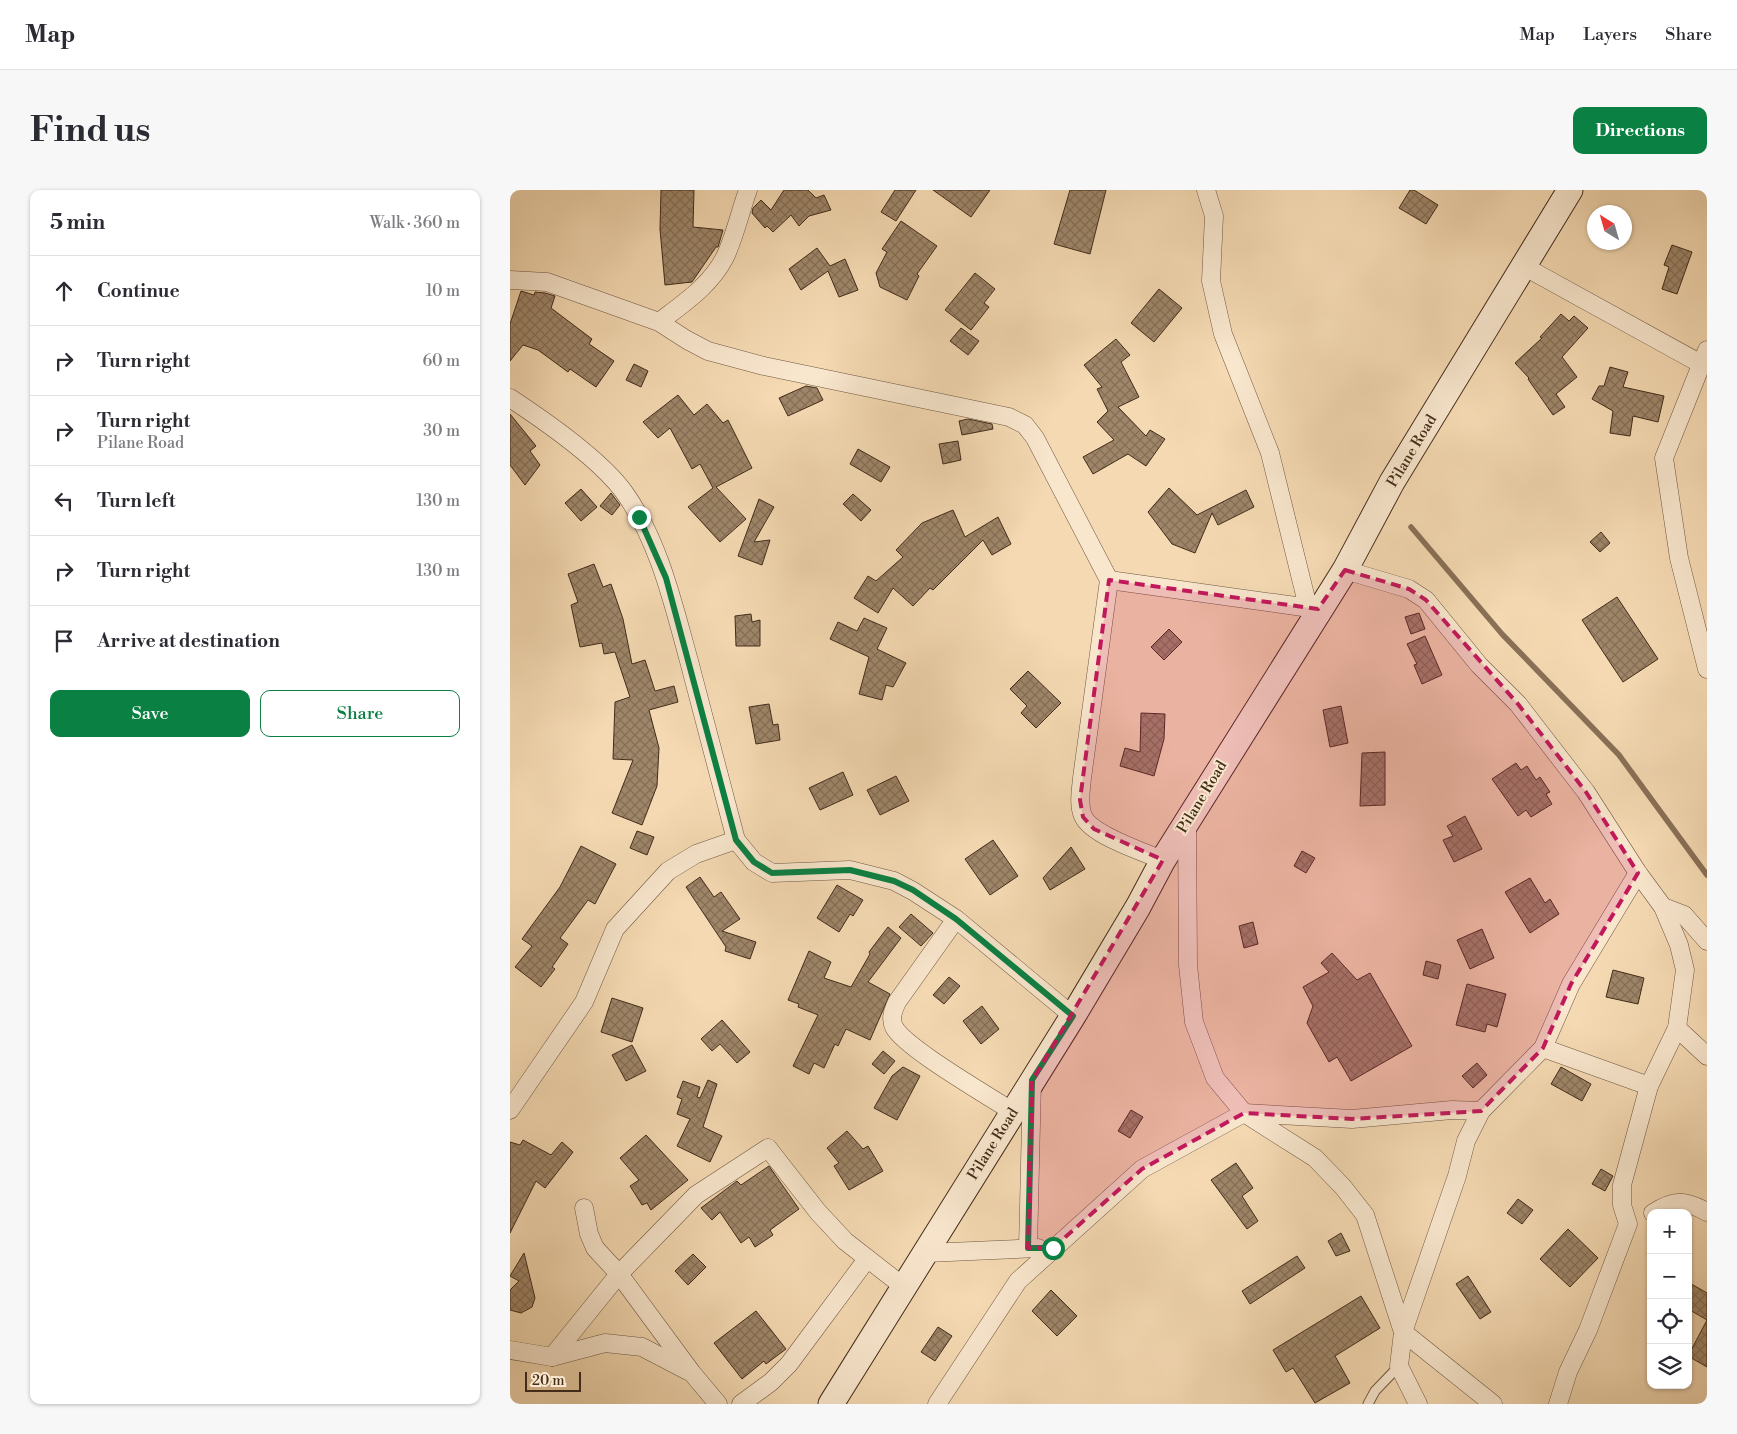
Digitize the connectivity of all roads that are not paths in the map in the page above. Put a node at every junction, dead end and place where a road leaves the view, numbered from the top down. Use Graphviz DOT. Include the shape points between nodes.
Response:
graph roads {
  1 [pos="748,190"];
  2 [pos="1206,190"];
  3 [pos="1570,190"];
  4 [pos="1525,267"];
  5 [pos="512,276"];
  6 [pos="659,322"];
  7 [pos="1705,358"];
  8 [pos="510,398"];
  9 [pos="1344,570"];
  10 [pos="1109,580"];
  11 [pos="1313,608"];
  12 [pos="1707,668"];
  13 [pos="1187,823"];
  14 [pos="736,840"];
  15 [pos="1163,860"];
  16 [pos="1638,873"];
  17 [pos="1663,907"];
  18 [pos="956,919"];
  19 [pos="1707,940"];
  20 [pos="1073,1016"];
  21 [pos="1677,1028"];
  22 [pos="1543,1048"];
  23 [pos="1707,1056"];
  24 [pos="1032,1080"];
  25 [pos="1649,1086"];
  26 [pos="510,1110"];
  27 [pos="1481,1111"];
  28 [pos="1013,1112"];
  29 [pos="1244,1113"];
  30 [pos="584,1208"];
  31 [pos="1662,1209"];
  32 [pos="1707,1212"];
  33 [pos="1647,1216"];
  34 [pos="1628,1224"];
  35 [pos="1028,1248"];
  36 [pos="1053,1248"];
  37 [pos="926,1253"];
  38 [pos="867,1259"];
  39 [pos="619,1274"];
  40 [pos="904,1287"];
  41 [pos="1404,1332"];
  42 [pos="510,1350"];
  43 [pos="552,1357"];
  44 [pos="1399,1366"];
  45 [pos="692,1373"];
  46 [pos="718,1404"];
  47 [pos="742,1404"];
  48 [pos="831,1404"];
  49 [pos="937,1404"];
  50 [pos="1368,1404"];
  51 [pos="1418,1404"];
  52 [pos="1492,1404"];
  53 [pos="1558,1404"];
  1 -- 6 [label="street" via="725,257 710,280"];
  2 -- 11 [label="street" via="1214,216 1211,282 1223,334 1270,453"];
  3 -- 4 [label="main road, Pilane Road"];
  4 -- 7 [label="street"];
  4 -- 9 [label="main road, Pilane Road" via="1392,482"];
  5 -- 6 [label="street" via="547,282"];
  6 -- 10 [label="street" via="708,351 1009,418 1025,425 1035,438"];
  7 -- 12 [label="street" via="1664,458 1679,558"];
  8 -- 14 [label="street" via="548,423 608,474 639,517 666,578"];
  9 -- 11 [label="main road, Pilane Road"];
  9 -- 16 [label="street" via="1409,588 1426,600 1479,665 1518,704 1586,792"];
  10 -- 11 [label="street"];
  10 -- 15 [label="street" via="1080,800 1084,817 1094,830"];
  11 -- 13 [label="main road, Pilane Road"];
  13 -- 15 [label="main road, Pilane Road"];
  13 -- 29 [label="street" via="1188,965 1194,1022 1216,1078"];
  14 -- 18 [label="street" via="754,862 772,873 850,870 894,881"];
  14 -- 26 [label="street" via="696,854 668,871 616,929 584,1002"];
  15 -- 20 [label="main road, Pilane Road"];
  16 -- 17 [label="street"];
  16 -- 22 [label="street" via="1571,984"];
  17 -- 19 [label="street" via="1684,915"];
  17 -- 21 [label="street" via="1679,945 1685,970"];
  18 -- 20 [label="street"];
  18 -- 28 [label="street" via="898,1002 892,1015 893,1025 907,1042"];
  20 -- 24 [label="main road, Pilane Road"];
  21 -- 23 [label="street"];
  21 -- 25 [label="street"];
  22 -- 25 [label="street"];
  22 -- 27 [label="street"];
  24 -- 28 [label="main road, Pilane Road"];
  24 -- 35 [label="street"];
  25 -- 34 [label="street" via="1622,1185 1622,1205"];
  27 -- 29 [label="street" via="1452,1110 1352,1119"];
  27 -- 41 [label="street" via="1466,1141"];
  28 -- 37 [label="main road, Pilane Road"];
  29 -- 36 [label="street" via="1142,1169"];
  29 -- 41 [label="street" via="1315,1158 1365,1215"];
  30 -- 39 [label="street" via="595,1248"];
  31 -- 32 [label="street" via="1675,1202 1691,1203"];
  33 -- 34 [label="street"];
  34 -- 53 [label="street"];
  35 -- 36 [label="street"];
  35 -- 37 [label="street"];
  36 -- 49 [label="street" via="1018,1281"];
  37 -- 40 [label="main road, Pilane Road"];
  38 -- 39 [label="street" via="818,1212 768,1148 696,1195"];
  38 -- 40 [label="street"];
  38 -- 47 [label="street" via="789,1364"];
  39 -- 43 [label="street"];
  39 -- 45 [label="street"];
  40 -- 48 [label="main road, Pilane Road"];
  41 -- 44 [label="street"];
  41 -- 52 [label="street"];
  42 -- 43 [label="street"];
  43 -- 45 [label="street" via="605,1343 642,1347"];
  44 -- 50 [label="lane"];
  44 -- 51 [label="street"];
  45 -- 46 [label="street"];
}
